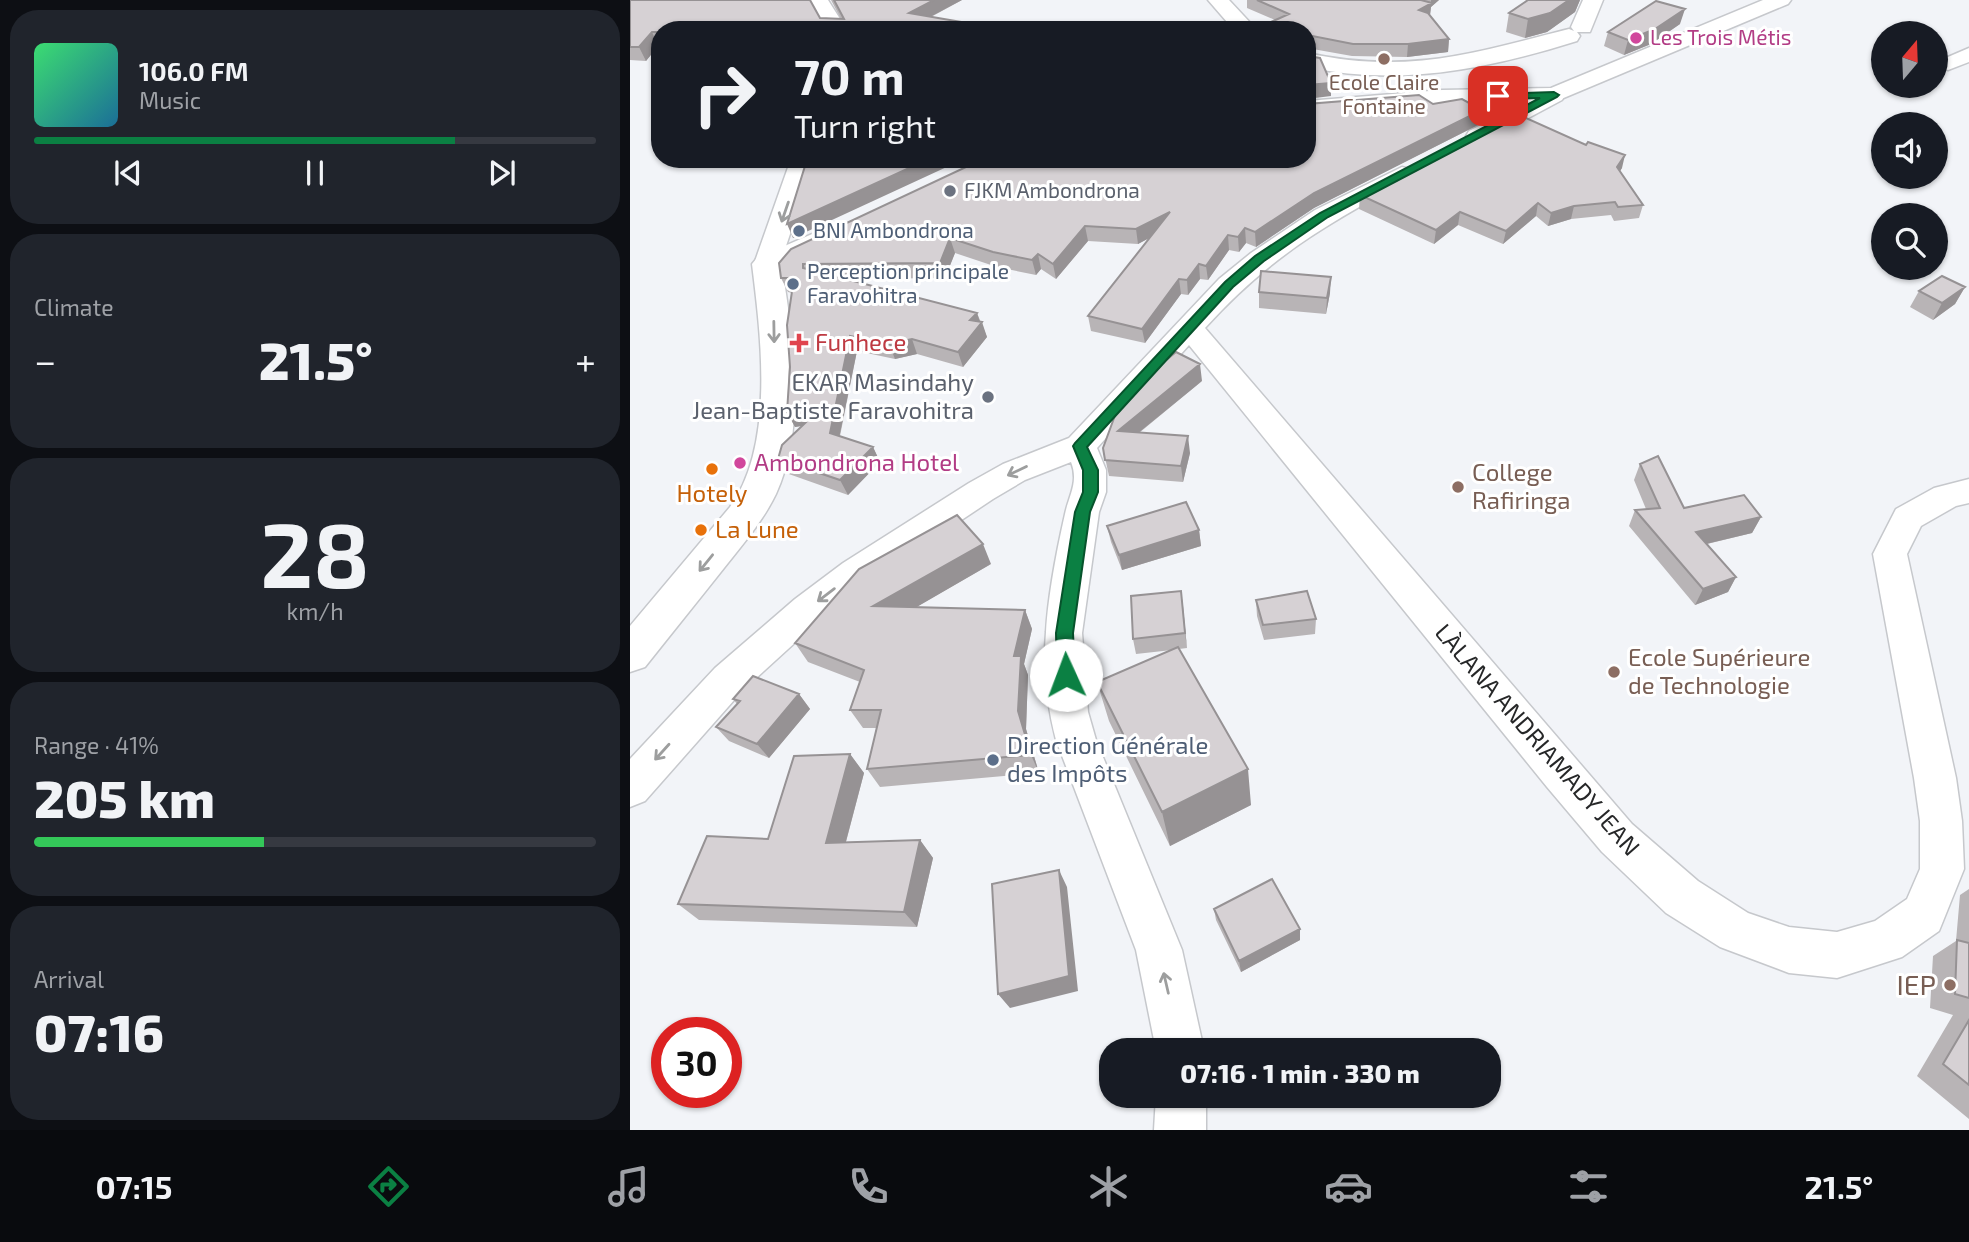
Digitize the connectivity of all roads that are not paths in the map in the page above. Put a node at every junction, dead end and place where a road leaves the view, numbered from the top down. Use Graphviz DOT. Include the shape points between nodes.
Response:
graph roads {
  1 [pos="819,0"];
  2 [pos="1218,0"];
  3 [pos="1593,0"];
  4 [pos="1781,0"];
  5 [pos="831,21"];
  6 [pos="1238,21"];
  7 [pos="1590,44"];
  8 [pos="1969,54"];
  9 [pos="1316,62"];
  10 [pos="1948,64"];
  11 [pos="1554,95"];
  12 [pos="1316,107"];
  13 [pos="1451,149"];
  14 [pos="1427,161"];
  15 [pos="800,168"];
  16 [pos="855,223"];
  17 [pos="767,264"];
  18 [pos="1191,329"];
  19 [pos="1080,446"];
  20 [pos="1969,491"];
  21 [pos="630,655"];
  22 [pos="630,788"];
  23 [pos="1177,1038"];
  24 [pos="1181,1108"];
  25 [pos="1180,1130"];
  1 -- 5 [label="street"];
  2 -- 6 [label="street"];
  3 -- 7 [label="street"];
  4 -- 7 [label="street"];
  7 -- 9 [label="street" via="1403,69 1354,69"];
  7 -- 11 [label="street"];
  8 -- 10 [label="street"];
  11 -- 12 [label="street" via="1442,97"];
  11 -- 13 [label="street"];
  14 -- 18 [label="street" via="1293,234 1229,285"];
  15 -- 17 [label="street, one-way"];
  16 -- 17 [label="street"];
  17 -- 21 [label="street, one-way" via="773,307 775,414 768,470 739,523"];
  18 -- 19 [label="street"];
  18 -- 20 [label="street, LÀLANA ANDRIAMADY JEAN" via="1617,838 1682,898 1736,931 1789,950 1837,956 1886,941 1923,915 1942,869 1935,778 1890,554 1908,518 1946,496"];
  19 -- 22 [label="street, one-way" via="1033,463 981,491 855,573 762,647"];
  23 -- 19 [label="street, one-way" via="1159,950 1068,712 1064,633 1082,512 1090,492 1090,470"];
  24 -- 25 [label="street"];
}
